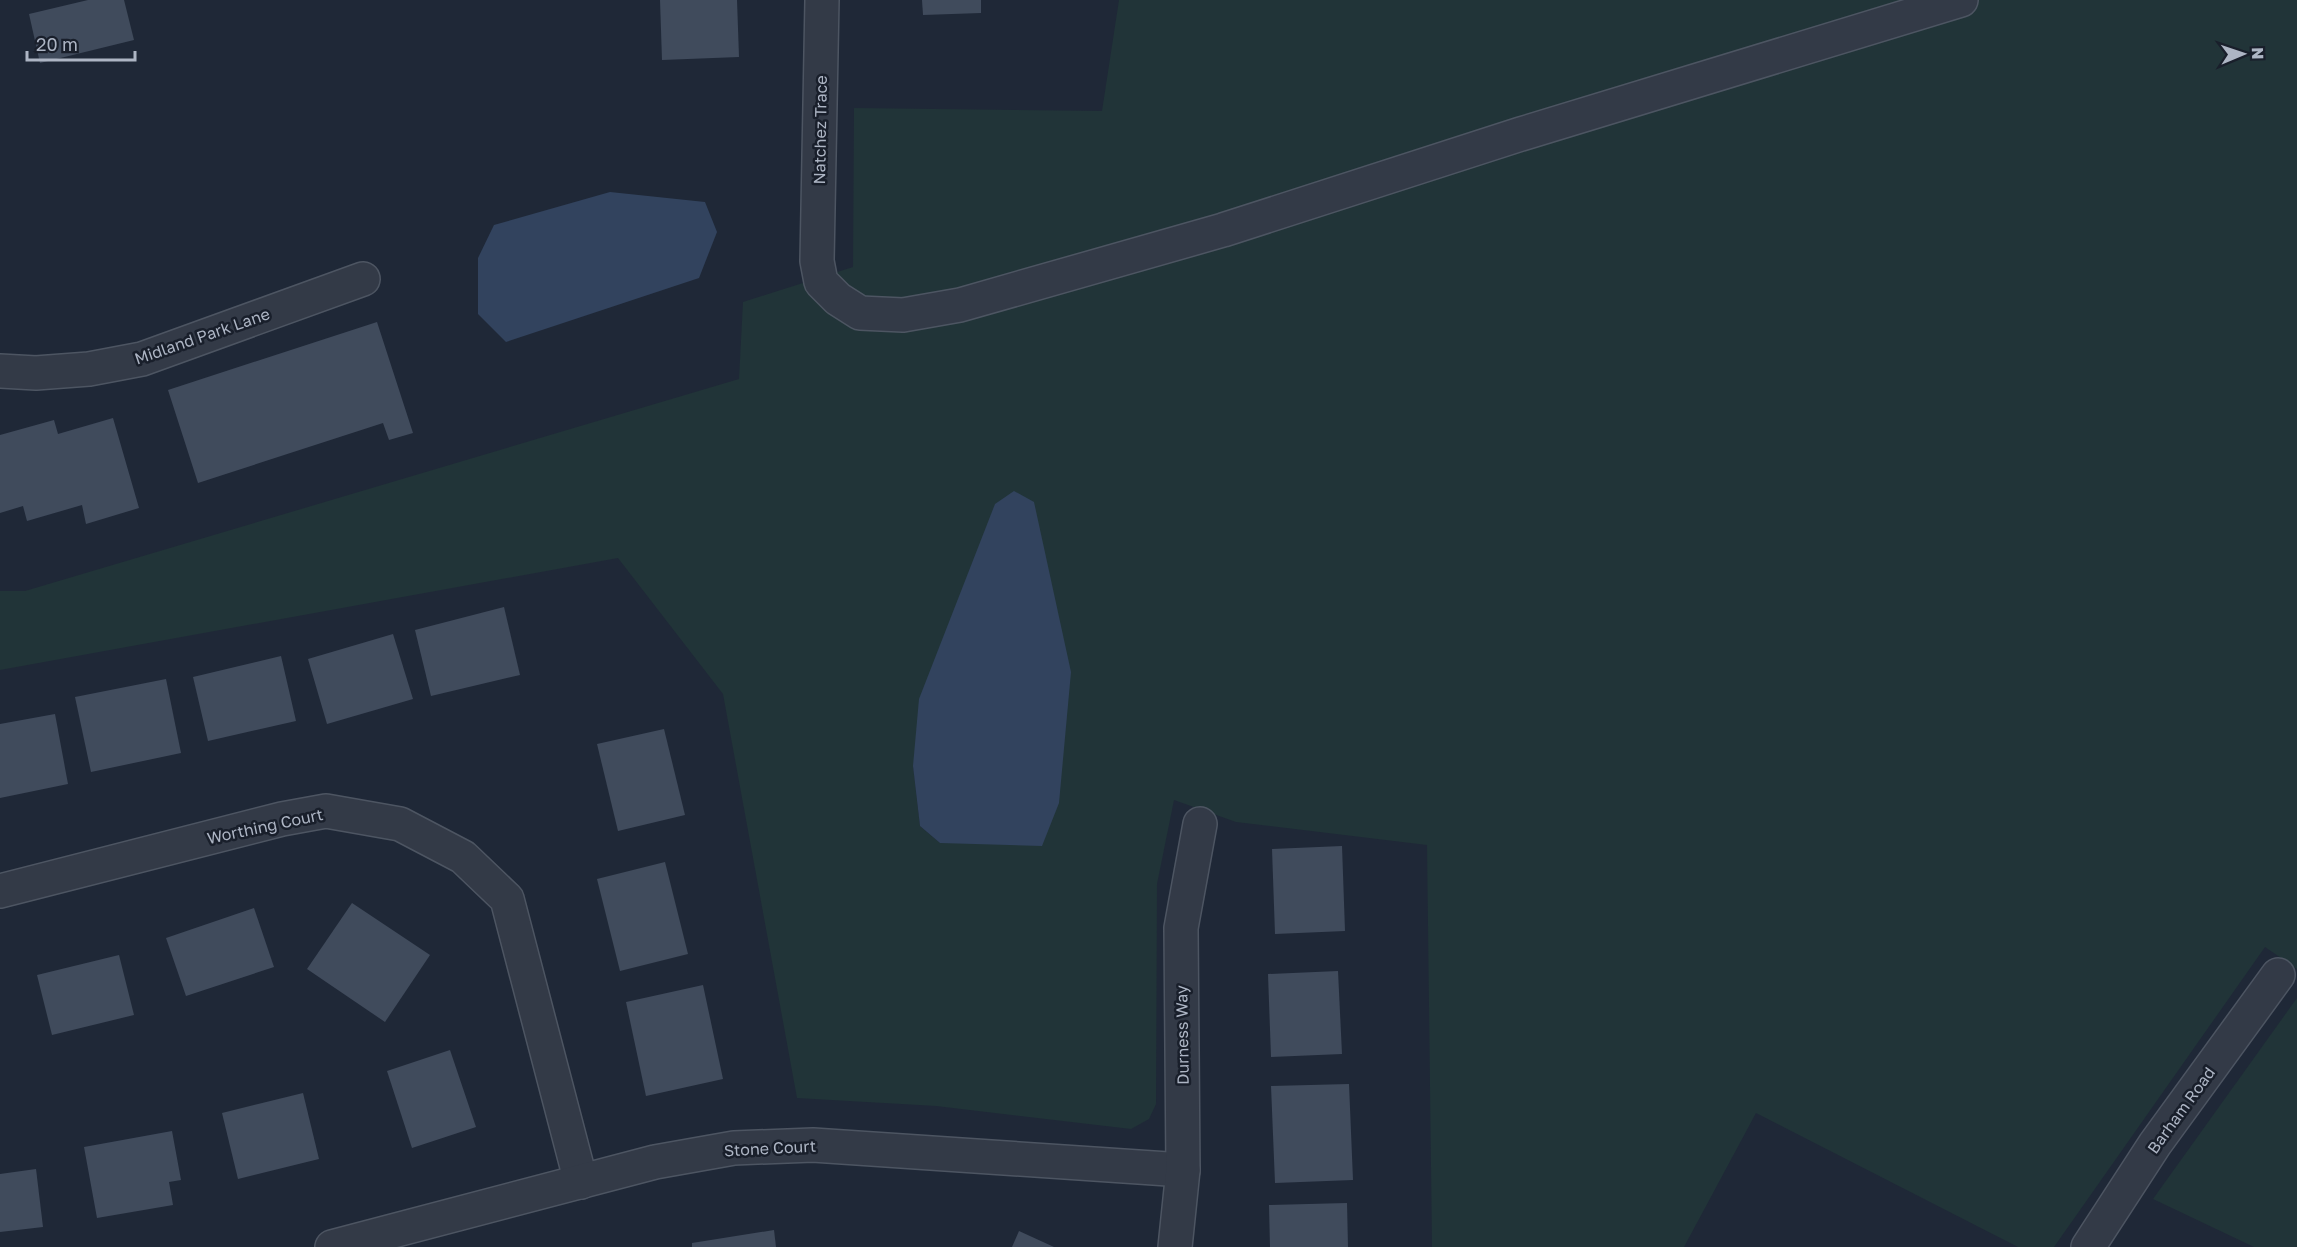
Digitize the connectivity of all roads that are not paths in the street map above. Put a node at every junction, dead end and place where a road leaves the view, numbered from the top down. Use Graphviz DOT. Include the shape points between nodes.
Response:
graph roads {
  1 [pos="822,0"];
  2 [pos="1961,0"];
  3 [pos="363,279"];
  4 [pos="0,371"];
  5 [pos="1200,824"];
  6 [pos="0,891"];
  7 [pos="2278,975"];
  8 [pos="1184,1170"];
  9 [pos="581,1182"];
  10 [pos="332,1247"];
  11 [pos="1175,1247"];
  12 [pos="2088,1247"];
  1 -- 2 [label="street, Natchez Trace" via="817,261 821,282 838,300 860,313 903,315 960,305 1223,230"];
  3 -- 4 [label="street, Midland Park Lane" via="142,359 89,369"];
  5 -- 8 [label="street, Durness Way" via="1181,928"];
  6 -- 9 [label="street, Worthing Court" via="326,811 400,824 463,857 507,899"];
  7 -- 12 [label="street, Barham Road" via="2156,1144"];
  8 -- 9 [label="street, Stone Court" via="813,1145 734,1148 655,1162"];
  8 -- 11 [label="street, Durness Way"];
  9 -- 10 [label="street, Stone Court"];
}
